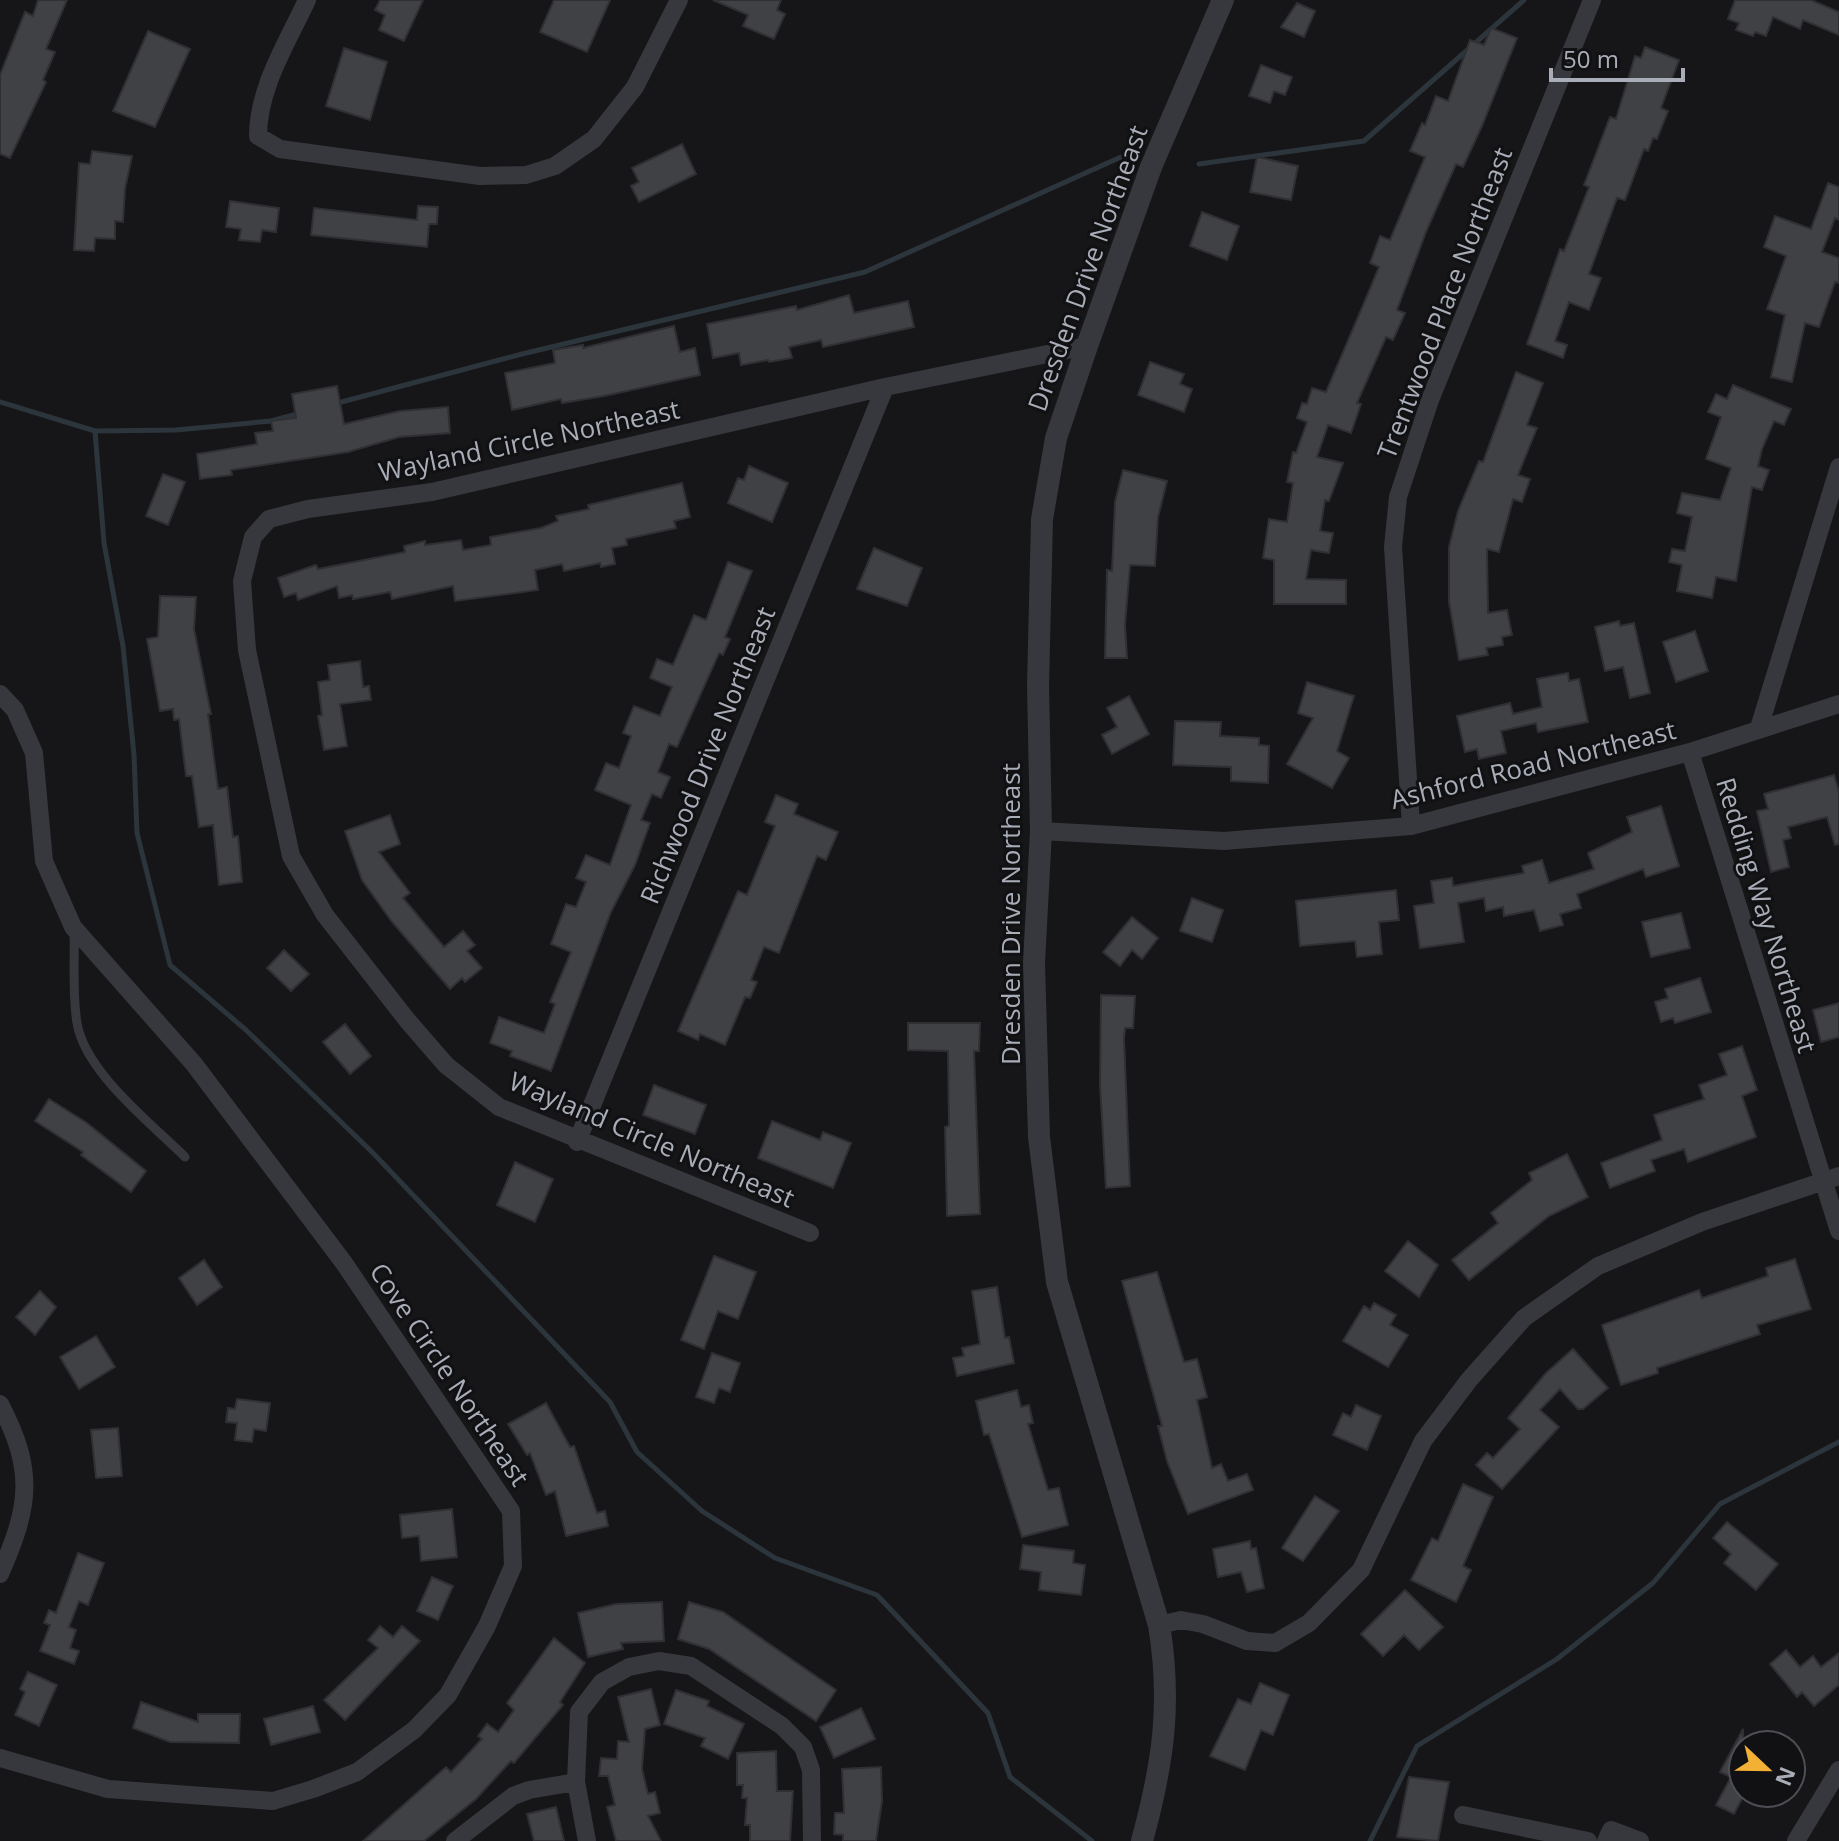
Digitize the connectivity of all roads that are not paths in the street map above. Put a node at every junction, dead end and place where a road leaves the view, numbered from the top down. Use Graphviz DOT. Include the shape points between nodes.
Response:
graph roads {
  1 [pos="307,0"];
  2 [pos="679,0"];
  3 [pos="1223,0"];
  4 [pos="1592,0"];
  5 [pos="1087,346"];
  6 [pos="885,387"];
  7 [pos="1839,467"];
  8 [pos="0,694"];
  9 [pos="1839,704"];
  10 [pos="1759,728"];
  11 [pos="1690,752"];
  12 [pos="1411,826"];
  13 [pos="1041,831"];
  14 [pos="73,927"];
  15 [pos="577,1142"];
  16 [pos="185,1157"];
  17 [pos="1831,1178"];
  18 [pos="1839,1231"];
  19 [pos="810,1233"];
  20 [pos="0,1404"];
  21 [pos="0,1574"];
  22 [pos="1159,1625"];
  23 [pos="0,1758"];
  24 [pos="1839,1770"];
  25 [pos="576,1782"];
  26 [pos="1463,1815"];
  27 [pos="455,1841"];
  28 [pos="587,1841"];
  29 [pos="812,1841"];
  30 [pos="1142,1841"];
  31 [pos="1588,1841"];
  32 [pos="1606,1841"];
  33 [pos="1640,1841"];
  34 [pos="1796,1841"];
  1 -- 2 [label="street" via="269,80 258,136 280,149 480,176 526,175 555,166 600,131 635,87"];
  3 -- 5 [label="street, Dresden Drive Northeast" via="1151,167"];
  4 -- 12 [label="street, Trentwood Place Northeast" via="1430,400 1398,497 1393,547"];
  5 -- 6 [label="street, Wayland Circle Northeast"];
  5 -- 13 [label="street, Dresden Drive Northeast" via="1056,438 1042,519"];
  6 -- 15 [label="street, Richwood Drive Northeast"];
  6 -- 15 [label="street, Wayland Circle Northeast" via="432,492 308,509 269,519 253,537 242,581 247,650 291,856 325,915 446,1065 499,1107"];
  7 -- 10 [label="street"];
  8 -- 14 [label="street, Cove Circle Northeast" via="15,710 34,753 44,861"];
  9 -- 10 [label="street, Ashford Road Northeast"];
  10 -- 11 [label="street, Ashford Road Northeast"];
  11 -- 12 [label="street, Ashford Road Northeast"];
  11 -- 17 [label="street, Redding Way Northeast"];
  12 -- 13 [label="street, Ashford Road Northeast" via="1224,841"];
  13 -- 22 [label="street, Dresden Drive Northeast" via="1034,963 1039,1137 1057,1282"];
  14 -- 16 [label="lane" via="77,1025 86,1048 116,1089"];
  14 -- 23 [label="street, Cove Circle Northeast" via="194,1064 344,1263 511,1511 513,1566 448,1695 414,1730 357,1772 313,1789 273,1801 108,1789"];
  15 -- 19 [label="street, Wayland Circle Northeast"];
  17 -- 18 [label="street, Redding Way Northeast"];
  17 -- 22 [label="street" via="1702,1222 1598,1266 1524,1318 1423,1441 1361,1570 1309,1623 1275,1643 1247,1641 1181,1620"];
  20 -- 21 [label="street" via="18,1438 26,1482 20,1529"];
  22 -- 30 [label="street, Dresden Drive Northeast" via="1167,1672 1164,1745"];
  24 -- 34 [label="street"];
  25 -- 27 [label="street" via="513,1796"];
  25 -- 28 [label="street"];
  25 -- 29 [label="street" via="579,1712 602,1682 629,1667 659,1661 691,1666 782,1726 803,1747 811,1770"];
  26 -- 31 [label="street"];
  32 -- 33 [label="street" via="1611,1830"];
}
